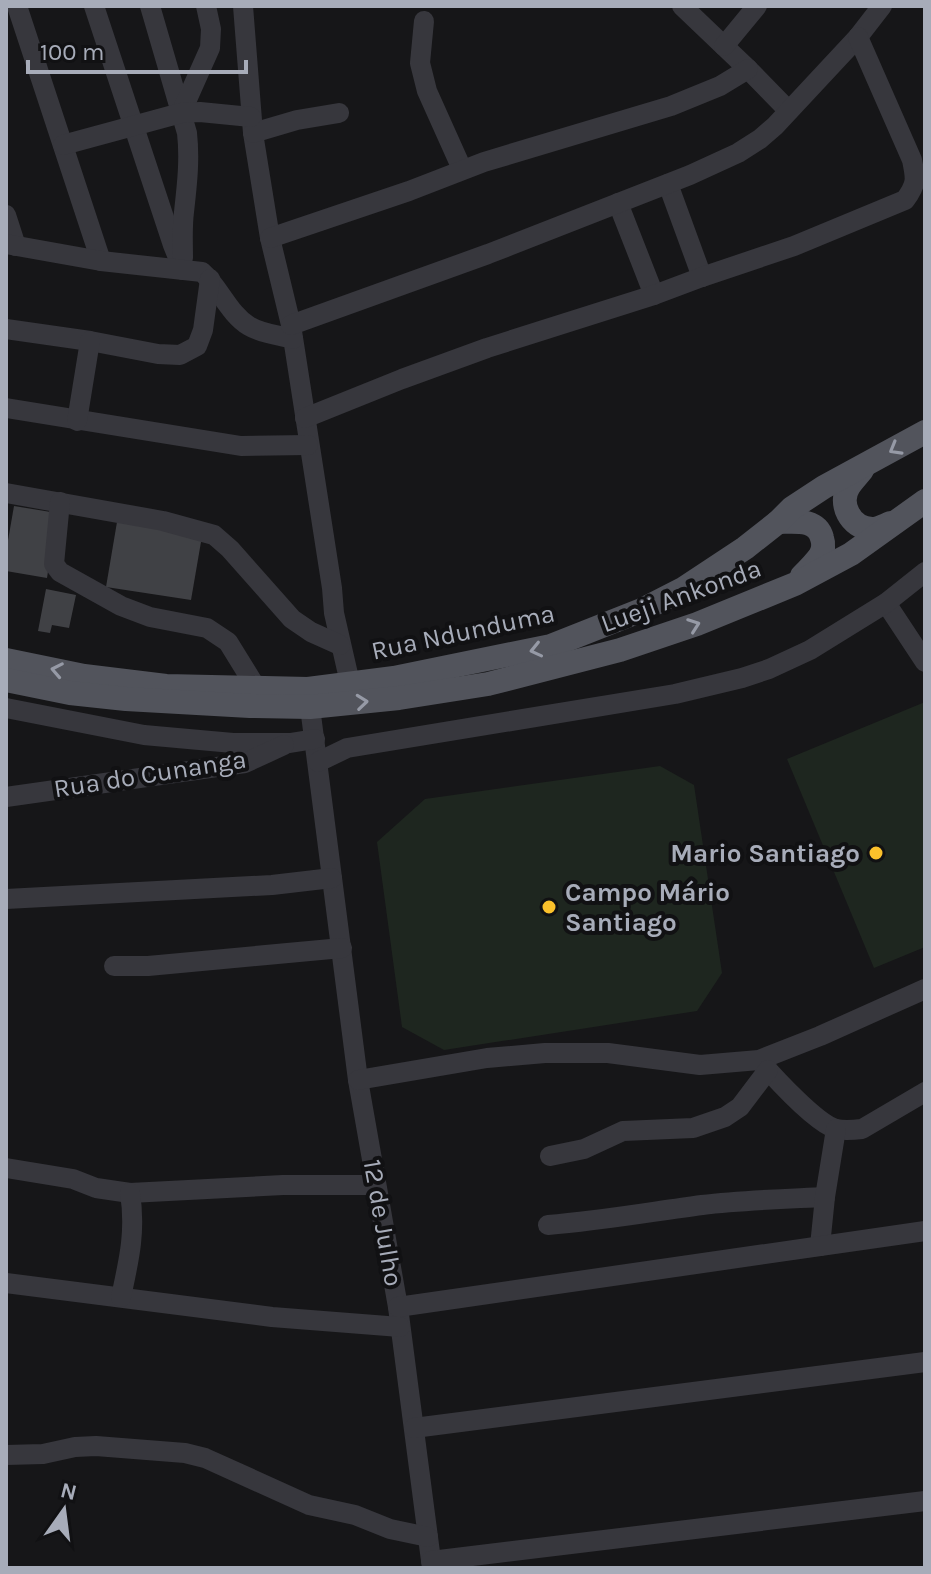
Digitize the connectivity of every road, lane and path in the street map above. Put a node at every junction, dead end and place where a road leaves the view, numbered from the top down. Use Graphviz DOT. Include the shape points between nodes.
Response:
graph roads {
  1 [pos="17,6"];
  2 [pos="94,6"];
  3 [pos="150,6"];
  4 [pos="206,6"];
  5 [pos="243,6"];
  6 [pos="682,6"];
  7 [pos="757,6"];
  8 [pos="882,6"];
  9 [pos="424,21"];
  10 [pos="858,37"];
  11 [pos="724,46"];
  12 [pos="748,69"];
  13 [pos="788,110"];
  14 [pos="181,113"];
  15 [pos="339,113"];
  16 [pos="133,125"];
  17 [pos="252,125"];
  18 [pos="63,145"];
  19 [pos="462,169"];
  20 [pos="668,184"];
  21 [pos="618,203"];
  22 [pos="6,215"];
  23 [pos="270,238"];
  24 [pos="11,245"];
  25 [pos="101,261"];
  26 [pos="183,270"];
  27 [pos="702,277"];
  28 [pos="210,279"];
  29 [pos="654,295"];
  30 [pos="6,329"];
  31 [pos="292,332"];
  32 [pos="90,341"];
  33 [pos="6,408"];
  34 [pos="305,418"];
  35 [pos="77,421"];
  36 [pos="925,432"];
  37 [pos="308,445"];
  38 [pos="866,466"];
  39 [pos="6,493"];
  40 [pos="925,501"];
  41 [pos="60,502"];
  42 [pos="898,521"];
  43 [pos="778,522"];
  44 [pos="925,572"];
  45 [pos="795,584"];
  46 [pos="886,603"];
  47 [pos="340,645"];
  48 [pos="6,660"];
  49 [pos="925,662"];
  50 [pos="6,680"];
  51 [pos="350,683"];
  52 [pos="257,689"];
  53 [pos="310,707"];
  54 [pos="6,708"];
  55 [pos="315,739"];
  56 [pos="290,743"];
  57 [pos="318,762"];
  58 [pos="6,797"];
  59 [pos="332,878"];
  60 [pos="6,899"];
  61 [pos="342,948"];
  62 [pos="114,966"];
  63 [pos="925,989"];
  64 [pos="764,1065"];
  65 [pos="358,1080"];
  66 [pos="925,1092"];
  67 [pos="836,1129"];
  68 [pos="550,1156"];
  69 [pos="6,1168"];
  70 [pos="376,1185"];
  71 [pos="130,1193"];
  72 [pos="825,1197"];
  73 [pos="548,1225"];
  74 [pos="925,1231"];
  75 [pos="820,1246"];
  76 [pos="6,1283"];
  77 [pos="121,1297"];
  78 [pos="399,1317"];
  79 [pos="925,1362"];
  80 [pos="414,1428"];
  81 [pos="6,1455"];
  82 [pos="925,1501"];
  83 [pos="428,1537"];
  84 [pos="432,1564"];
  1 -- 18 [label="street"];
  2 -- 16 [label="street"];
  3 -- 14 [label="street"];
  4 -- 14 [label="street" via="210,48"];
  5 -- 17 [label="street"];
  6 -- 11 [label="street"];
  7 -- 11 [label="street"];
  8 -- 10 [label="street"];
  9 -- 19 [label="street" via="420,63 427,91"];
  10 -- 13 [label="street"];
  10 -- 27 [label="street" via="912,160 915,187 905,200"];
  11 -- 12 [label="street"];
  12 -- 13 [label="street"];
  12 -- 19 [label="street" via="671,106"];
  13 -- 20 [label="street" via="738,153"];
  14 -- 16 [label="street"];
  14 -- 17 [label="street" via="200,112"];
  14 -- 26 [label="street" via="189,149"];
  15 -- 17 [label="street"];
  16 -- 18 [label="street"];
  16 -- 26 [label="street"];
  17 -- 23 [label="street"];
  18 -- 25 [label="street"];
  19 -- 23 [label="street"];
  20 -- 21 [label="street"];
  20 -- 27 [label="street"];
  21 -- 29 [label="street"];
  21 -- 31 [label="street"];
  22 -- 24 [label="street"];
  23 -- 31 [label="street"];
  24 -- 25 [label="street"];
  25 -- 26 [label="street"];
  26 -- 28 [label="street" via="202,272"];
  27 -- 29 [label="street"];
  28 -- 31 [label="street" via="248,325"];
  28 -- 32 [label="street" via="197,346 180,355"];
  29 -- 34 [label="street" via="487,348"];
  30 -- 32 [label="street"];
  31 -- 34 [label="street"];
  32 -- 35 [label="street"];
  33 -- 35 [label="street"];
  34 -- 37 [label="street"];
  35 -- 37 [label="street" via="241,446"];
  36 -- 38 [label="main road, Rua Ndunduma, one-way"];
  37 -- 47 [label="street"];
  38 -- 42 [label="main road" via="848,488 847,515 873,529"];
  38 -- 43 [label="main road, Rua Ndunduma" via="824,487"];
  39 -- 41 [label="street"];
  40 -- 42 [label="main road, Lueji Ankonda"];
  41 -- 47 [label="street" via="214,535 292,619"];
  41 -- 52 [label="street" via="54,564 60,572 121,606 207,628 228,642"];
  42 -- 45 [label="main road, Lueji Ankonda"];
  43 -- 45 [label="main road" via="803,522 822,533 820,556"];
  43 -- 51 [label="main road, Rua Ndunduma, one-way" via="683,589 551,646"];
  44 -- 46 [label="street"];
  53 -- 45 [label="main road, Lueji Ankonda, one-way" via="488,684 620,650"];
  46 -- 49 [label="street"];
  46 -- 57 [label="street" via="810,650 742,678 675,694 347,748"];
  47 -- 51 [label="street"];
  52 -- 48 [label="main road, Rua Ndunduma, one-way" via="166,686"];
  50 -- 53 [label="main road, Lueji Ankonda" via="126,699"];
  51 -- 52 [label="main road, Rua Ndunduma"];
  53 -- 55 [label="street, 12 de Julho"];
  54 -- 56 [label="street" via="144,735"];
  55 -- 56 [label="street"];
  55 -- 57 [label="street, 12 de Julho"];
  56 -- 58 [label="street, Rua do Cunanga" via="245,763"];
  57 -- 59 [label="street, 12 de Julho"];
  59 -- 60 [label="street"];
  59 -- 61 [label="street, 12 de Julho"];
  61 -- 62 [label="street"];
  61 -- 65 [label="street, 12 de Julho"];
  63 -- 64 [label="street"];
  64 -- 65 [label="street" via="545,1053"];
  64 -- 67 [label="street"];
  64 -- 68 [label="street" via="740,1107 725,1117 693,1128 623,1131 584,1149"];
  65 -- 70 [label="street, 12 de Julho"];
  66 -- 67 [label="street" via="862,1129"];
  67 -- 72 [label="street"];
  69 -- 71 [label="street"];
  70 -- 71 [label="street"];
  70 -- 78 [label="street, 12 de Julho"];
  71 -- 77 [label="street" via="134,1228"];
  72 -- 73 [label="street" via="700,1205"];
  72 -- 75 [label="street"];
  74 -- 75 [label="street"];
  75 -- 78 [label="street"];
  76 -- 77 [label="street"];
  77 -- 78 [label="street" via="272,1317"];
  78 -- 80 [label="street, 12 de Julho"];
  79 -- 80 [label="street"];
  80 -- 83 [label="street, 12 de Julho"];
  81 -- 83 [label="street" via="96,1446 185,1453 309,1505"];
  82 -- 84 [label="street"];
  83 -- 84 [label="street, 12 de Julho"];
}
